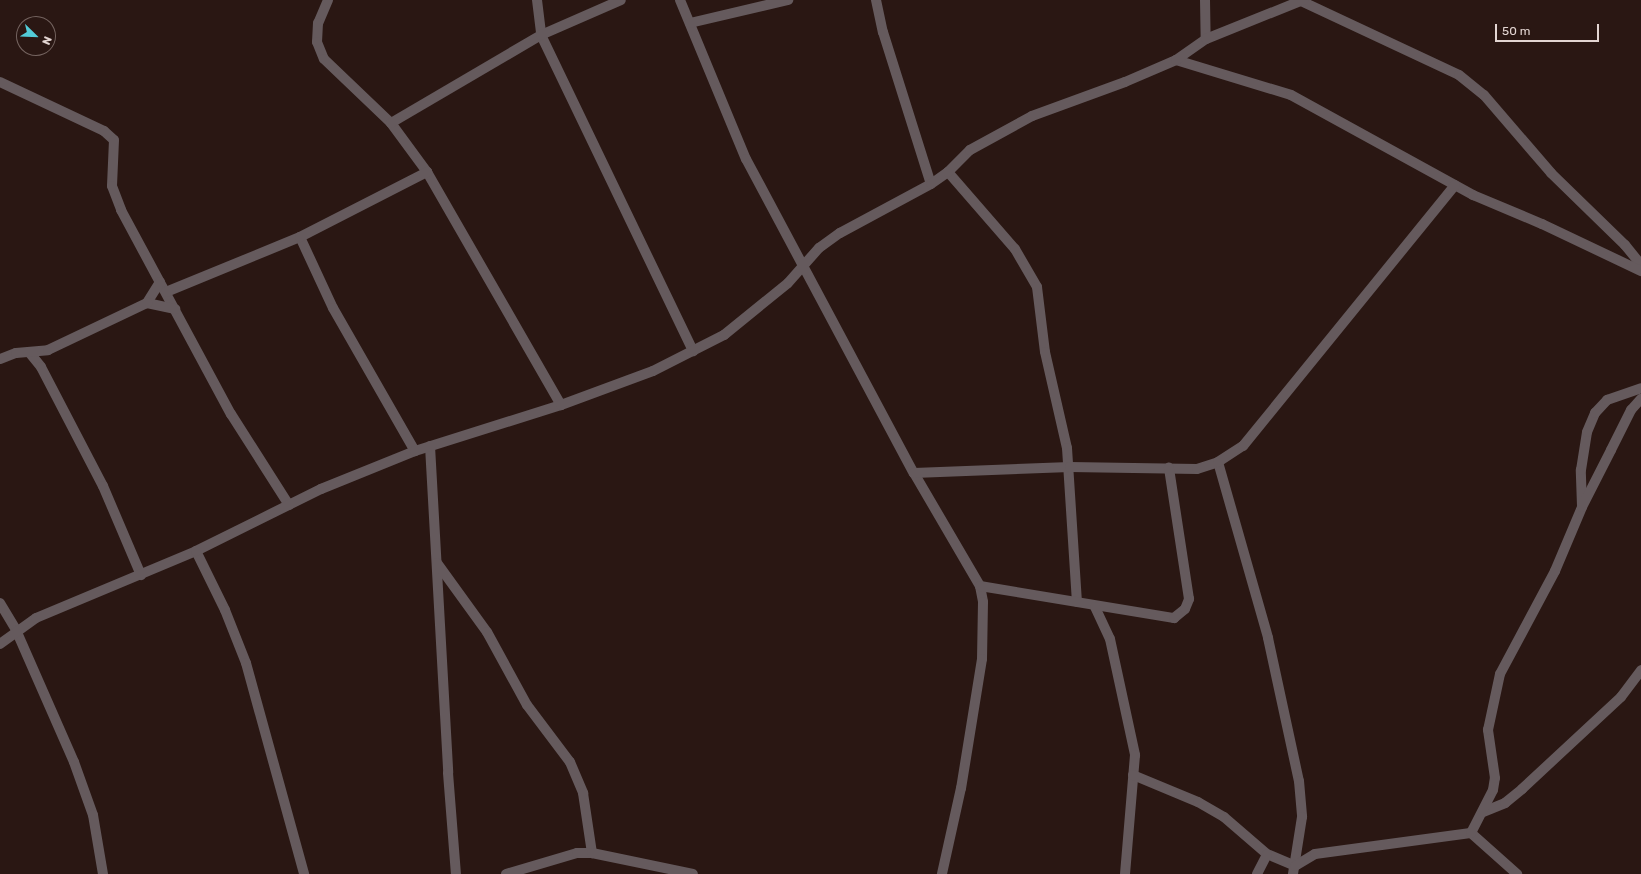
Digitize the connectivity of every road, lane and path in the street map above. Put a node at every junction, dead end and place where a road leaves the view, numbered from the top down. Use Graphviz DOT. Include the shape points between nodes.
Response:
graph roads {
  1 [pos="328,0"];
  2 [pos="537,0"];
  3 [pos="622,0"];
  4 [pos="680,0"];
  5 [pos="788,0"];
  6 [pos="1206,0"];
  7 [pos="1302,0"];
  8 [pos="874,1"];
  9 [pos="690,23"];
  10 [pos="541,35"];
  11 [pos="1206,39"];
  12 [pos="1176,60"];
  13 [pos="0,82"];
  14 [pos="391,123"];
  15 [pos="428,172"];
  16 [pos="948,172"];
  17 [pos="931,184"];
  18 [pos="1455,185"];
  19 [pos="300,237"];
  20 [pos="802,265"];
  21 [pos="1641,265"];
  22 [pos="1641,271"];
  23 [pos="160,282"];
  24 [pos="166,292"];
  25 [pos="147,303"];
  26 [pos="174,309"];
  27 [pos="48,350"];
  28 [pos="693,351"];
  29 [pos="28,352"];
  30 [pos="0,359"];
  31 [pos="42,367"];
  32 [pos="1641,388"];
  33 [pos="1641,399"];
  34 [pos="561,405"];
  35 [pos="430,446"];
  36 [pos="415,451"];
  37 [pos="1218,462"];
  38 [pos="1070,467"];
  39 [pos="1169,468"];
  40 [pos="914,473"];
  41 [pos="289,505"];
  42 [pos="1582,507"];
  43 [pos="196,551"];
  44 [pos="437,563"];
  45 [pos="141,575"];
  46 [pos="980,586"];
  47 [pos="1077,602"];
  48 [pos="0,604"];
  49 [pos="1095,606"];
  50 [pos="16,630"];
  51 [pos="0,644"];
  52 [pos="1641,670"];
  53 [pos="1133,776"];
  54 [pos="1483,812"];
  55 [pos="1471,833"];
  56 [pos="592,852"];
  57 [pos="1267,854"];
  58 [pos="1294,870"];
  59 [pos="103,874"];
  60 [pos="304,874"];
  61 [pos="456,874"];
  62 [pos="506,874"];
  63 [pos="693,874"];
  64 [pos="942,874"];
  65 [pos="1125,874"];
  66 [pos="1257,874"];
  67 [pos="1517,874"];
  1 -- 14 [label="street" via="318,23 317,42 324,59"];
  2 -- 10 [label="street"];
  3 -- 10 [label="street"];
  4 -- 9 [label="street"];
  5 -- 9 [label="street"];
  6 -- 11 [label="street"];
  7 -- 11 [label="street"];
  7 -- 21 [label="street" via="1459,75 1484,95 1551,173 1625,245"];
  8 -- 17 [label="street"];
  9 -- 20 [label="street" via="746,159"];
  10 -- 14 [label="street"];
  10 -- 28 [label="street"];
  11 -- 12 [label="street"];
  12 -- 16 [label="street" via="1125,82 1032,116 970,150"];
  12 -- 18 [label="street" via="1291,95"];
  13 -- 23 [label="street" via="104,131 114,140 112,186 121,210"];
  14 -- 15 [label="street"];
  15 -- 19 [label="street"];
  15 -- 34 [label="street"];
  16 -- 17 [label="street"];
  16 -- 38 [label="street" via="1015,249 1037,287 1045,352 1065,432"];
  17 -- 20 [label="street" via="840,233 819,248"];
  18 -- 22 [label="street"];
  18 -- 37 [label="street" via="1243,446"];
  19 -- 24 [label="street"];
  19 -- 36 [label="street" via="333,308"];
  20 -- 28 [label="street" via="788,283 724,336"];
  20 -- 40 [label="street"];
  23 -- 24 [label="street"];
  23 -- 25 [label="street"];
  24 -- 26 [label="street"];
  25 -- 26 [label="street"];
  25 -- 27 [label="street"];
  26 -- 41 [label="street" via="231,414"];
  27 -- 29 [label="street"];
  27 -- 31 [label="street"];
  28 -- 34 [label="street" via="653,371"];
  29 -- 30 [label="street"];
  29 -- 31 [label="street"];
  31 -- 45 [label="street" via="103,486"];
  32 -- 42 [label="street" via="1607,400 1595,413 1587,432 1581,470"];
  33 -- 42 [label="street" via="1631,410"];
  34 -- 35 [label="street"];
  35 -- 36 [label="street"];
  35 -- 44 [label="street"];
  36 -- 41 [label="street"];
  37 -- 39 [label="street" via="1197,468"];
  37 -- 58 [label="street" via="1268,638 1299,781 1302,817"];
  38 -- 39 [label="street"];
  38 -- 40 [label="street"];
  38 -- 47 [label="street"];
  39 -- 49 [label="street" via="1189,599 1185,609 1174,618"];
  40 -- 46 [label="street"];
  41 -- 43 [label="street"];
  42 -- 54 [label="street" via="1555,571 1500,674 1488,730 1494,784"];
  43 -- 45 [label="street"];
  43 -- 60 [label="street" via="225,610 246,663"];
  44 -- 56 [label="street" via="487,632 527,705 570,762 583,793"];
  44 -- 61 [label="street"];
  45 -- 50 [label="street" via="36,618"];
  46 -- 47 [label="street"];
  46 -- 64 [label="street" via="983,602 982,659 961,788"];
  47 -- 49 [label="street"];
  48 -- 50 [label="street"];
  49 -- 53 [label="street" via="1110,639 1135,755"];
  50 -- 51 [label="street"];
  50 -- 59 [label="street" via="74,762 93,815"];
  52 -- 54 [label="street" via="1622,697 1522,789 1505,803"];
  53 -- 57 [label="street" via="1198,802 1224,817"];
  53 -- 65 [label="street"];
  54 -- 55 [label="street"];
  55 -- 58 [label="street" via="1315,854"];
  55 -- 67 [label="street"];
  56 -- 62 [label="street" via="577,853"];
  56 -- 63 [label="street"];
  57 -- 58 [label="street"];
  57 -- 66 [label="street"];
}
